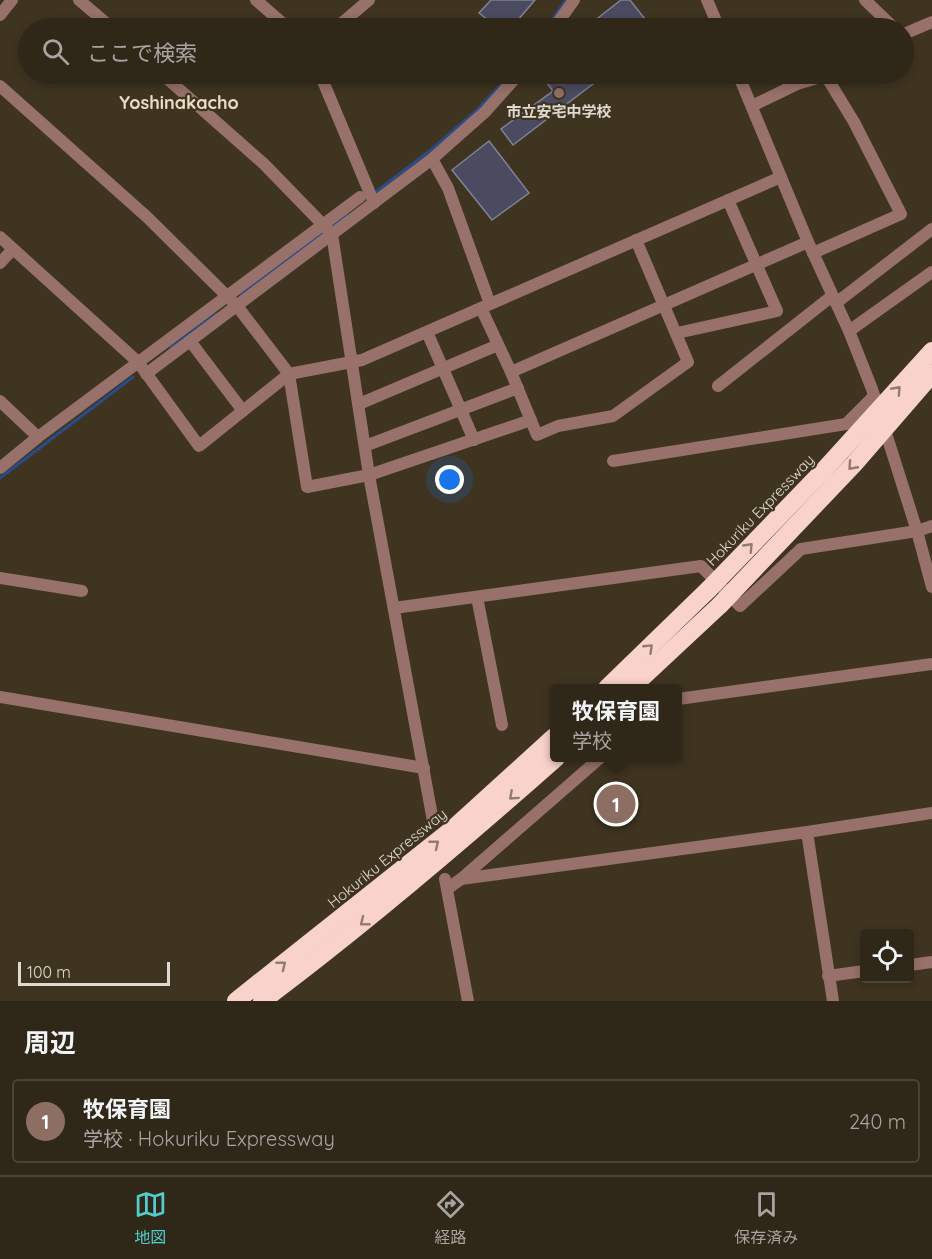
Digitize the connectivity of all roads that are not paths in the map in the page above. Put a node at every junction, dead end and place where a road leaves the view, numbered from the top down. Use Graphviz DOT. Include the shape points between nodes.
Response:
graph roads {
  1 [pos="12,0"];
  2 [pos="79,0"];
  3 [pos="256,0"];
  4 [pos="369,0"];
  5 [pos="574,0"];
  6 [pos="707,0"];
  7 [pos="865,0"];
  8 [pos="0,15"];
  9 [pos="100,18"];
  10 [pos="277,18"];
  11 [pos="348,18"];
  12 [pos="561,18"];
  13 [pos="715,18"];
  14 [pos="884,18"];
  15 [pos="932,22"];
  16 [pos="914,29"];
  17 [pos="173,84"];
  18 [pos="325,84"];
  19 [pos="510,84"];
  20 [pos="742,84"];
  21 [pos="797,84"];
  22 [pos="834,84"];
  23 [pos="0,86"];
  24 [pos="752,106"];
  25 [pos="432,159"];
  26 [pos="781,177"];
  27 [pos="367,198"];
  28 [pos="728,200"];
  29 [pos="324,223"];
  30 [pos="932,229"];
  31 [pos="332,234"];
  32 [pos="0,237"];
  33 [pos="636,240"];
  34 [pos="810,248"];
  35 [pos="13,249"];
  36 [pos="0,263"];
  37 [pos="757,264"];
  38 [pos="932,272"];
  39 [pos="834,299"];
  40 [pos="233,301"];
  41 [pos="664,303"];
  42 [pos="485,306"];
  43 [pos="849,331"];
  44 [pos="427,332"];
  45 [pos="677,333"];
  46 [pos="190,341"];
  47 [pos="498,345"];
  48 [pos="932,351"];
  49 [pos="138,362"];
  50 [pos="353,362"];
  51 [pos="443,369"];
  52 [pos="511,372"];
  53 [pos="146,374"];
  54 [pos="289,374"];
  55 [pos="932,374"];
  56 [pos="718,386"];
  57 [pos="518,388"];
  58 [pos="874,396"];
  59 [pos="0,401"];
  60 [pos="359,404"];
  61 [pos="461,410"];
  62 [pos="243,411"];
  63 [pos="531,420"];
  64 [pos="38,437"];
  65 [pos="474,440"];
  66 [pos="365,446"];
  67 [pos="613,462"];
  68 [pos="0,468"];
  69 [pos="369,475"];
  70 [pos="932,526"];
  71 [pos="917,531"];
  72 [pos="0,578"];
  73 [pos="932,586"];
  74 [pos="82,591"];
  75 [pos="477,597"];
  76 [pos="394,608"];
  77 [pos="932,664"];
  78 [pos="611,684"];
  79 [pos="635,684"];
  80 [pos="0,697"];
  81 [pos="682,698"];
  82 [pos="502,725"];
  83 [pos="550,742"];
  84 [pos="552,762"];
  85 [pos="595,762"];
  86 [pos="424,768"];
  87 [pos="932,813"];
  88 [pos="433,821"];
  89 [pos="807,832"];
  90 [pos="461,879"];
  91 [pos="932,962"];
  92 [pos="914,964"];
  93 [pos="860,972"];
  94 [pos="828,976"];
  95 [pos="236,1001"];
  96 [pos="262,1001"];
  97 [pos="468,1001"];
  98 [pos="833,1001"];
  1 -- 8 [label="street"];
  2 -- 9 [label="street"];
  3 -- 10 [label="street"];
  4 -- 11 [label="street"];
  5 -- 12 [label="street"];
  6 -- 13 [label="street"];
  7 -- 14 [label="street"];
  15 -- 16 [label="street"];
  17 -- 29 [label="street"];
  18 -- 27 [label="street"];
  19 -- 25 [label="street"];
  20 -- 24 [label="street"];
  21 -- 24 [label="street"];
  22 -- 34 [label="street" via="902,214"];
  23 -- 40 [label="street" via="147,217"];
  24 -- 26 [label="street"];
  25 -- 27 [label="street"];
  25 -- 42 [label="street" via="448,188"];
  26 -- 28 [label="street"];
  26 -- 34 [label="street"];
  27 -- 29 [label="street"];
  27 -- 31 [label="street"];
  28 -- 33 [label="street"];
  28 -- 37 [label="street"];
  29 -- 31 [label="street"];
  29 -- 40 [label="street"];
  30 -- 39 [label="street"];
  31 -- 40 [label="street"];
  31 -- 50 [label="street"];
  32 -- 35 [label="street"];
  33 -- 41 [label="street"];
  33 -- 42 [label="street"];
  34 -- 37 [label="street"];
  34 -- 39 [label="street"];
  35 -- 36 [label="street"];
  35 -- 49 [label="street"];
  37 -- 41 [label="street"];
  37 -- 45 [label="street" via="777,311"];
  38 -- 43 [label="street"];
  39 -- 43 [label="street"];
  39 -- 56 [label="street"];
  40 -- 46 [label="street"];
  40 -- 49 [label="street"];
  40 -- 54 [label="street"];
  41 -- 45 [label="street"];
  41 -- 52 [label="street"];
  42 -- 44 [label="street"];
  42 -- 47 [label="street"];
  43 -- 58 [label="street"];
  44 -- 50 [label="street"];
  44 -- 51 [label="street"];
  45 -- 63 [label="street" via="688,362 613,416 558,426 537,435"];
  46 -- 53 [label="street"];
  46 -- 62 [label="street"];
  47 -- 51 [label="street"];
  47 -- 52 [label="street"];
  78 -- 48 [label="highway, Hokuriku Expressway, one-way, bridge" via="824,470"];
  49 -- 53 [label="street"];
  49 -- 64 [label="street"];
  50 -- 54 [label="street"];
  50 -- 60 [label="street"];
  51 -- 60 [label="street"];
  51 -- 61 [label="street"];
  52 -- 57 [label="street"];
  53 -- 62 [label="street" via="199,446"];
  54 -- 62 [label="street"];
  54 -- 69 [label="street" via="307,488"];
  55 -- 79 [label="highway, one-way, bridge" via="846,473 720,605"];
  57 -- 61 [label="street"];
  57 -- 63 [label="street"];
  58 -- 67 [label="street" via="846,424"];
  58 -- 71 [label="street"];
  59 -- 64 [label="street"];
  60 -- 66 [label="street"];
  61 -- 65 [label="street"];
  61 -- 66 [label="street"];
  63 -- 65 [label="street"];
  64 -- 68 [label="street"];
  65 -- 69 [label="street"];
  66 -- 69 [label="street"];
  69 -- 76 [label="street"];
  70 -- 71 [label="street"];
  71 -- 73 [label="street"];
  71 -- 75 [label="street" via="801,549 740,606 701,566"];
  72 -- 74 [label="street"];
  75 -- 76 [label="street"];
  75 -- 82 [label="street"];
  76 -- 86 [label="street"];
  77 -- 81 [label="street"];
  80 -- 86 [label="street"];
  95 -- 83 [label="highway, Hokuriku Expressway, one-way" via="455,827"];
  84 -- 96 [label="highway, one-way" via="455,848"];
  85 -- 90 [label="street"];
  86 -- 88 [label="street"];
  87 -- 89 [label="street"];
  89 -- 90 [label="street"];
  89 -- 94 [label="street"];
  90 -- 97 [label="street" via="446,884"];
  91 -- 92 [label="street"];
  93 -- 94 [label="street"];
  94 -- 98 [label="street"];
}
